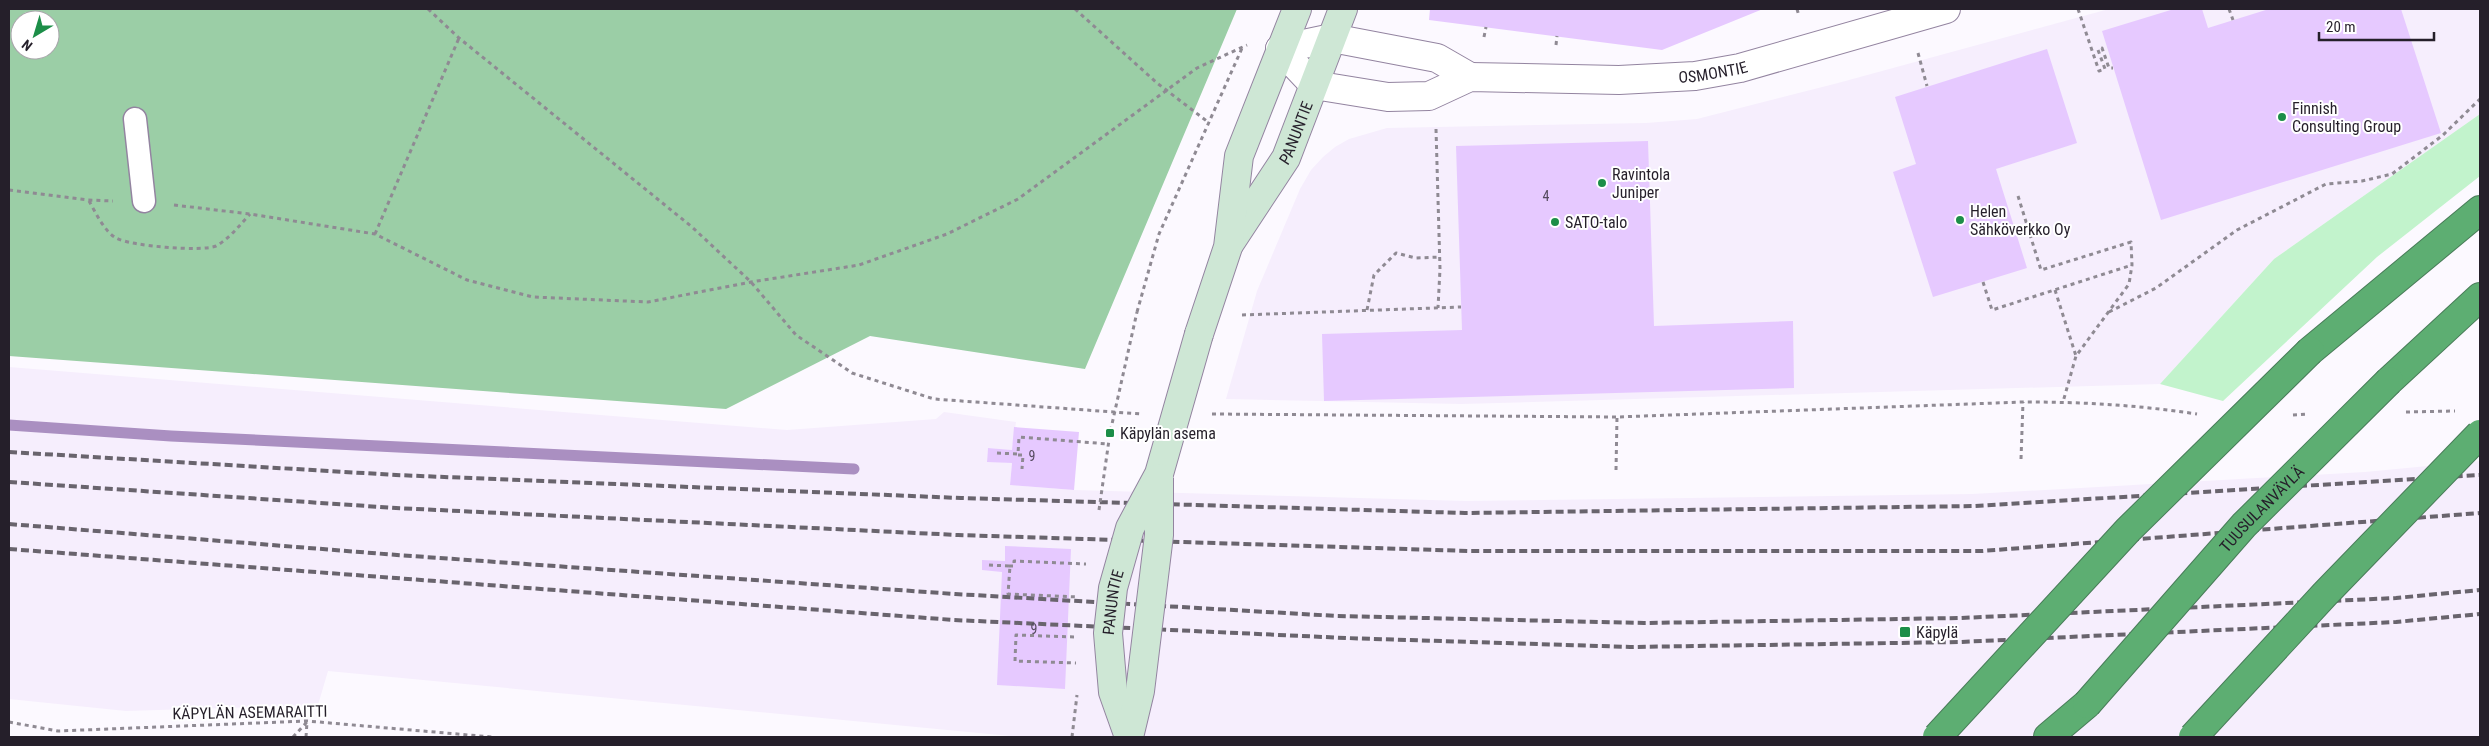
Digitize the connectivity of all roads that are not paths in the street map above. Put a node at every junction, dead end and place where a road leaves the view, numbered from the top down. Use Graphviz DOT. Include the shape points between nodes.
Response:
graph roads {
  1 [pos="1297,9"];
  2 [pos="1343,9"];
  3 [pos="1946,9"];
  4 [pos="1332,38"];
  5 [pos="1280,49"];
  6 [pos="1470,77"];
  7 [pos="1314,85"];
  8 [pos="135,119"];
  9 [pos="144,201"];
  10 [pos="2480,210"];
  11 [pos="1228,247"];
  12 [pos="2480,297"];
  13 [pos="2480,434"];
  14 [pos="1159,474"];
  15 [pos="2087,704"];
  16 [pos="1129,737"];
  17 [pos="1937,737"];
  18 [pos="2048,737"];
  19 [pos="2061,737"];
  20 [pos="2193,737"];
  1 -- 5 [label="main road, PANUNTIE"];
  2 -- 4 [label="main road, PANUNTIE"];
  3 -- 6 [label="street, OSMONTIE" via="1740,68 1695,76 1618,80"];
  4 -- 5 [label="street, OSMONTIE"];
  4 -- 6 [label="street, OSMONTIE" via="1437,58"];
  4 -- 7 [label="main road, PANUNTIE"];
  5 -- 7 [label="street"];
  5 -- 11 [label="main road, PANUNTIE" via="1239,156"];
  6 -- 7 [label="street, OSMONTIE" via="1429,96 1388,97"];
  7 -- 11 [label="main road, PANUNTIE" via="1286,158"];
  8 -- 9 [label="lane"];
  10 -- 17 [label="highway, bridge" via="2310,351 2128,530"];
  11 -- 14 [label="main road, PANUNTIE, bridge"];
  12 -- 15 [label="highway, TUUSULANVÄYLÄ, bridge" via="2244,525"];
  13 -- 20 [label="highway, bridge" via="2325,594"];
  14 -- 16 [label="main road, PANUNTIE, bridge" via="1159,536 1140,691"];
  14 -- 16 [label="main road, PANUNTIE, bridge" via="1130,528 1111,605 1108,633 1113,692"];
  15 -- 18 [label="highway"];
  15 -- 19 [label="highway, TUUSULANVÄYLÄ"];
}
